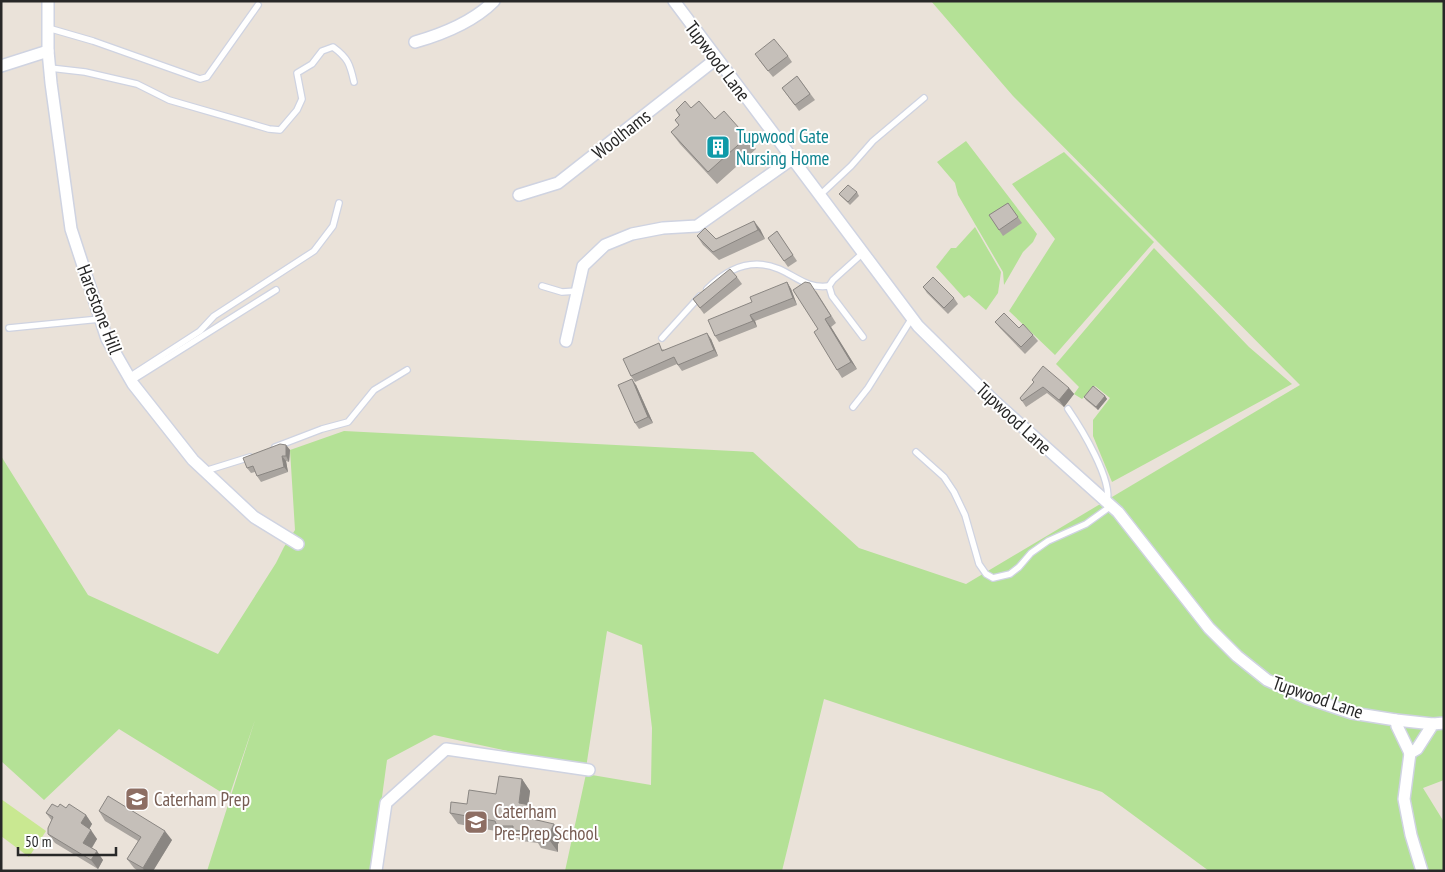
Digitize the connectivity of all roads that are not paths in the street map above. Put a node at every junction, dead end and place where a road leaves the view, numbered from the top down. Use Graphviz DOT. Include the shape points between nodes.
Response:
graph roads {
  1 [pos="48,1"];
  2 [pos="494,1"];
  3 [pos="674,1"];
  4 [pos="258,5"];
  5 [pos="48,28"];
  6 [pos="415,42"];
  7 [pos="48,51"];
  8 [pos="716,59"];
  9 [pos="1,66"];
  10 [pos="50,68"];
  11 [pos="354,82"];
  12 [pos="924,98"];
  13 [pos="792,159"];
  14 [pos="519,195"];
  15 [pos="820,195"];
  16 [pos="339,203"];
  17 [pos="863,253"];
  18 [pos="542,286"];
  19 [pos="829,286"];
  20 [pos="276,290"];
  21 [pos="578,291"];
  22 [pos="912,318"];
  23 [pos="100,319"];
  24 [pos="9,328"];
  25 [pos="863,336"];
  26 [pos="662,338"];
  27 [pos="566,341"];
  28 [pos="408,370"];
  29 [pos="130,379"];
  30 [pos="853,407"];
  31 [pos="1068,409"];
  32 [pos="271,449"];
  33 [pos="916,452"];
  34 [pos="257,455"];
  35 [pos="205,471"];
  36 [pos="1109,504"];
  37 [pos="298,544"];
  38 [pos="1396,720"];
  39 [pos="1438,723"];
  40 [pos="1410,753"];
  41 [pos="589,770"];
  42 [pos="376,871"];
  43 [pos="1422,871"];
  1 -- 5 [label="street, Harestone Hill"];
  2 -- 6 [label="street" via="440,35"];
  3 -- 8 [label="street, Tupwood Lane"];
  4 -- 5 [label="lane" via="207,77 200,79"];
  5 -- 7 [label="street, Harestone Hill"];
  7 -- 9 [label="street"];
  7 -- 10 [label="street, Harestone Hill"];
  8 -- 13 [label="street, Tupwood Lane"];
  8 -- 14 [label="street, Woolhams" via="558,184"];
  10 -- 11 [label="lane" via="137,84 169,100 280,130 302,99 298,73 312,64 322,51 333,47 343,54 350,64"];
  10 -- 23 [label="street, Harestone Hill" via="71,229"];
  12 -- 15 [label="lane" via="873,141"];
  13 -- 15 [label="street, Tupwood Lane"];
  13 -- 21 [label="street" via="703,224 632,234 605,245 584,266"];
  15 -- 17 [label="street, Tupwood Lane"];
  16 -- 29 [label="lane" via="333,226 314,251 214,316 200,331"];
  17 -- 19 [label="lane"];
  17 -- 22 [label="street, Tupwood Lane"];
  18 -- 21 [label="lane" via="562,292"];
  19 -- 25 [label="lane" via="832,296"];
  19 -- 26 [label="lane" via="818,288 779,269 758,263 741,265 715,281"];
  20 -- 29 [label="lane"];
  21 -- 27 [label="street"];
  22 -- 30 [label="lane"];
  22 -- 36 [label="street, Tupwood Lane" via="993,400"];
  23 -- 24 [label="lane"];
  23 -- 29 [label="street, Harestone Hill" via="107,339"];
  28 -- 32 [label="lane" via="374,390 348,422"];
  29 -- 35 [label="street, Harestone Hill"];
  31 -- 36 [label="lane" via="1089,440"];
  33 -- 36 [label="lane" via="944,477 954,492 965,516 979,564 993,578 1010,574 1031,553 1048,541 1086,524"];
  34 -- 35 [label="lane"];
  35 -- 37 [label="street, Harestone Hill" via="254,517"];
  36 -- 38 [label="street, Tupwood Lane" via="1209,628 1260,675 1307,698 1352,713"];
  38 -- 39 [label="street, Tupwood Lane"];
  38 -- 40 [label="street"];
  39 -- 40 [label="street, Tupwood Lane"];
  40 -- 43 [label="street" via="1404,798"];
  41 -- 42 [label="street" via="446,750 386,804"];
}
